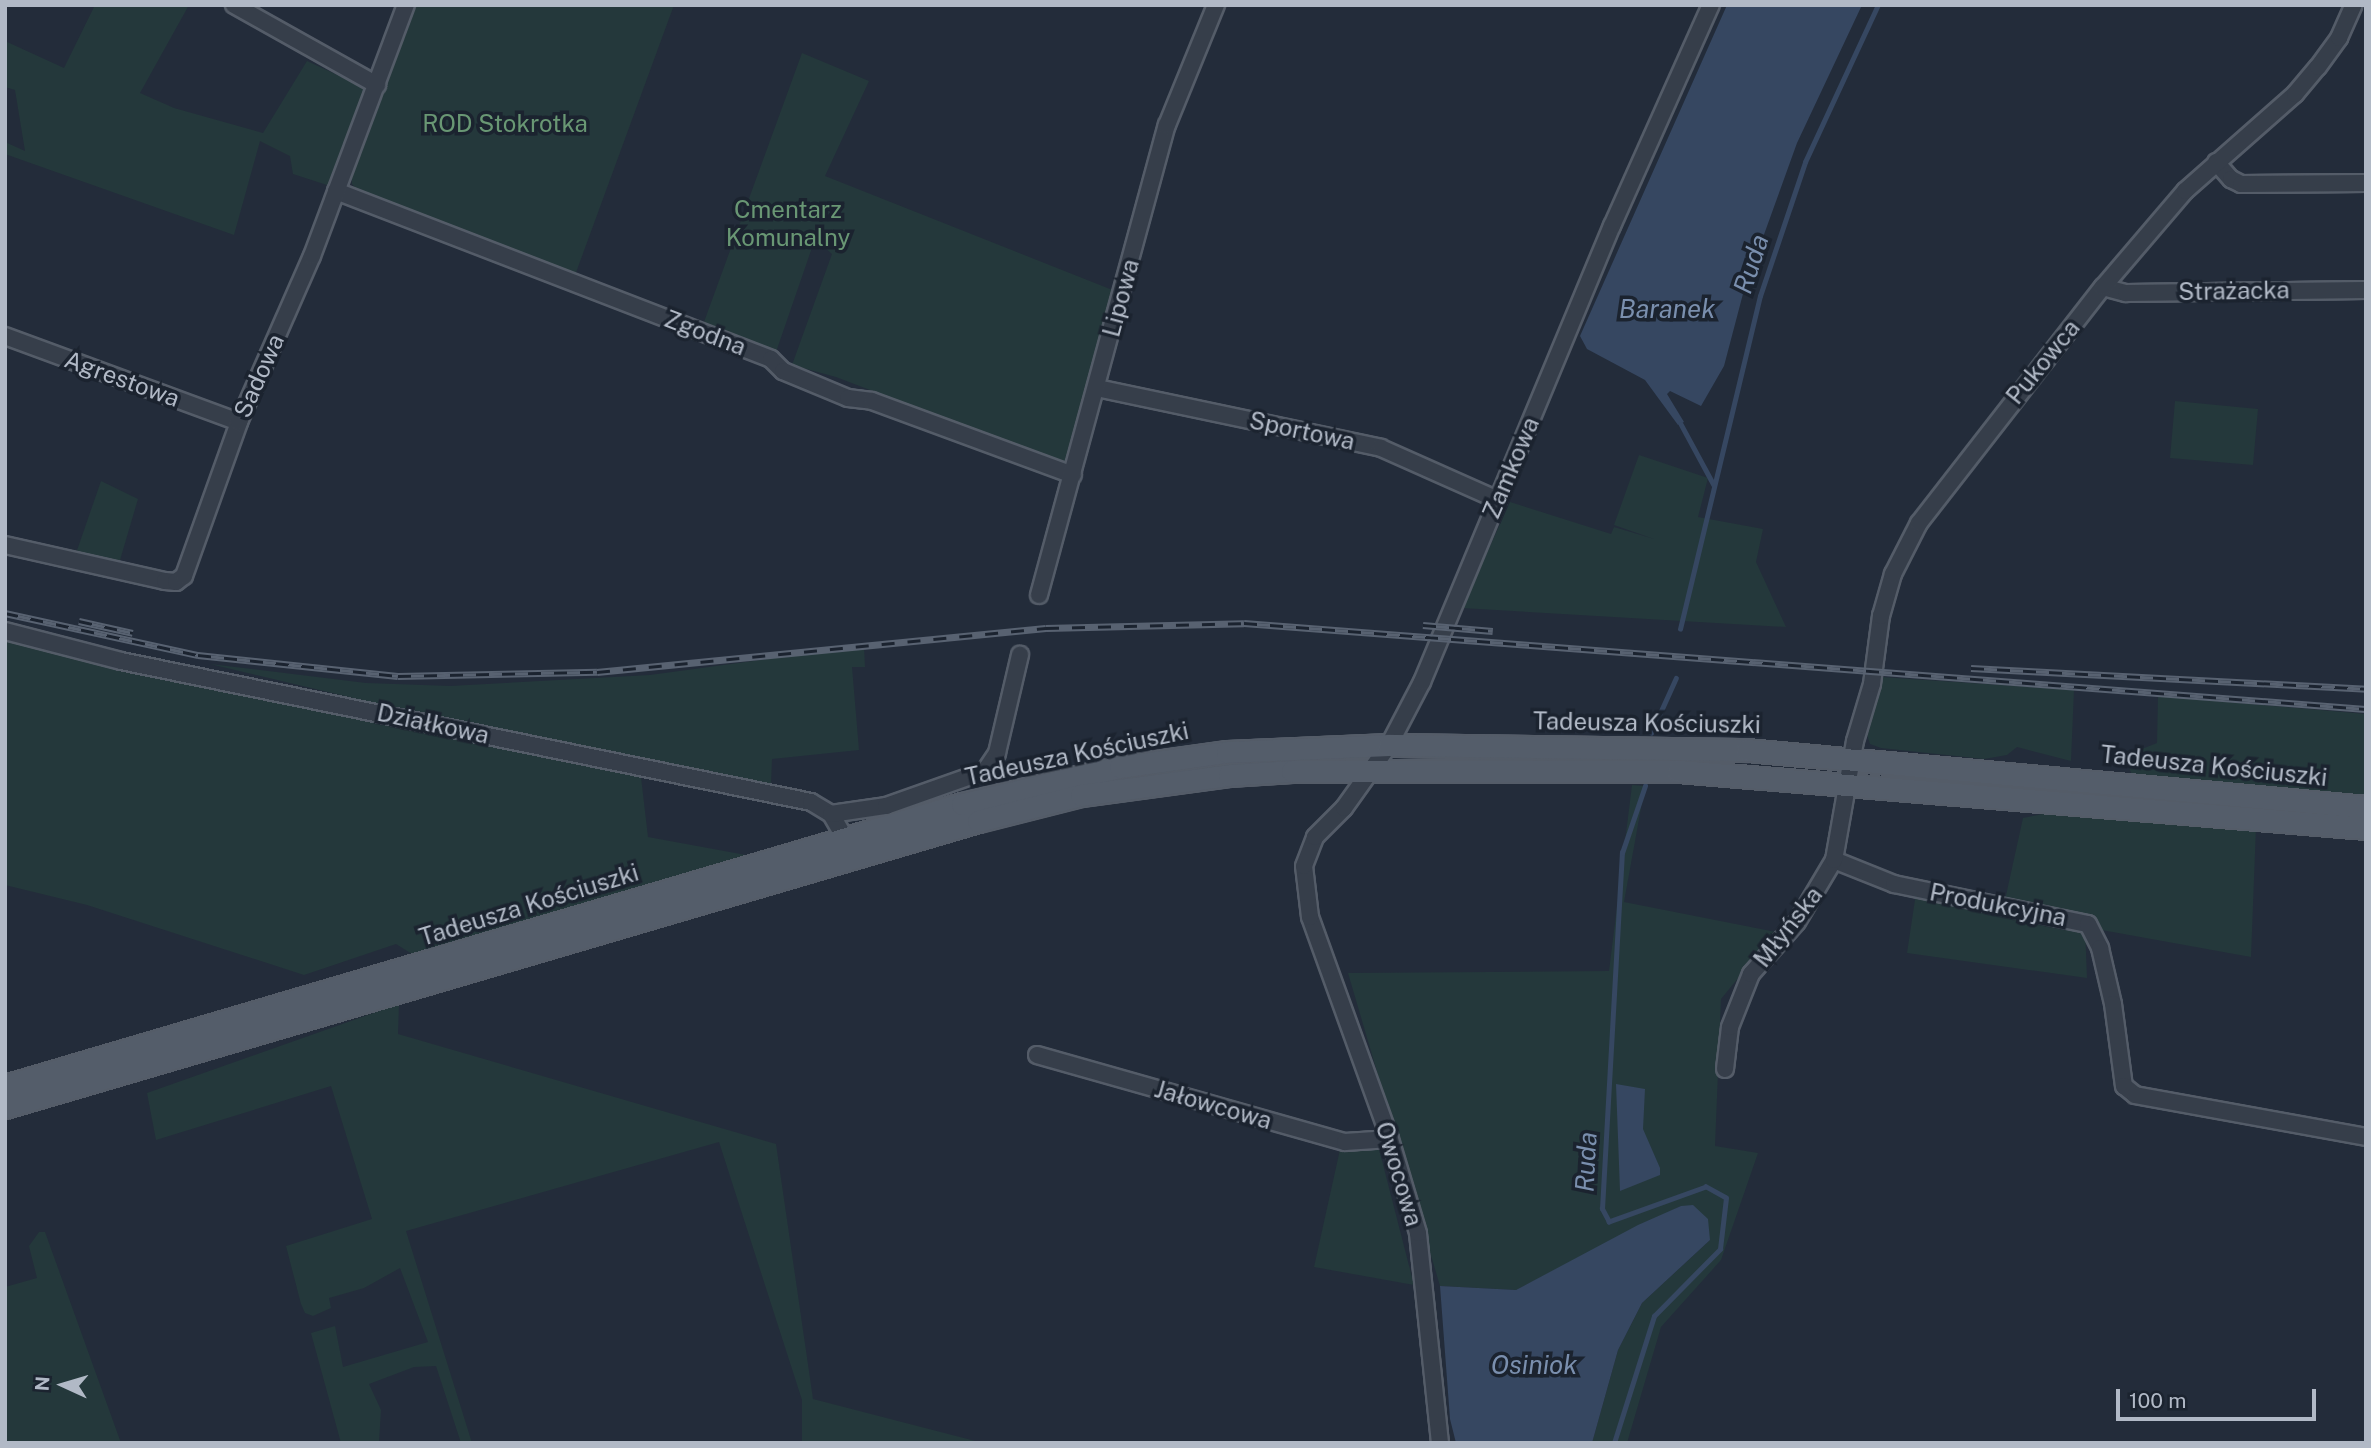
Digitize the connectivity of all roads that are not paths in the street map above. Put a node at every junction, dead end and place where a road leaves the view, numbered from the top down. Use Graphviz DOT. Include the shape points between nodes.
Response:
graph roads {
  1 [pos="234,5"];
  2 [pos="406,5"];
  3 [pos="1216,5"];
  4 [pos="1711,5"];
  5 [pos="2354,5"];
  6 [pos="377,85"];
  7 [pos="2216,162"];
  8 [pos="2366,184"];
  9 [pos="336,191"];
  10 [pos="2103,287"];
  11 [pos="2366,290"];
  12 [pos="5,336"];
  13 [pos="1097,388"];
  14 [pos="239,422"];
  15 [pos="1073,475"];
  16 [pos="1498,500"];
  17 [pos="5,545"];
  18 [pos="1039,595"];
  19 [pos="5,631"];
  20 [pos="1020,655"];
  21 [pos="1389,745"];
  22 [pos="1852,759"];
  23 [pos="1371,770"];
  24 [pos="1849,784"];
  25 [pos="2366,807"];
  26 [pos="831,814"];
  27 [pos="2366,828"];
  28 [pos="845,838"];
  29 [pos="1834,860"];
  30 [pos="1310,917"];
  31 [pos="1037,1055"];
  32 [pos="1725,1069"];
  33 [pos="5,1086"];
  34 [pos="5,1107"];
  35 [pos="2366,1136"];
  36 [pos="1391,1139"];
  37 [pos="1440,1443"];
  1 -- 6 [label="street"];
  2 -- 6 [label="street, Sadowa"];
  3 -- 13 [label="street, Lipowa" via="1167,125"];
  4 -- 16 [label="street, Zamkowa" via="1612,226"];
  5 -- 7 [label="street, Pukowca" via="2339,38 2295,94"];
  6 -- 9 [label="street, Sadowa"];
  7 -- 8 [label="street" via="2241,184"];
  7 -- 10 [label="street, Pukowca" via="2185,191"];
  9 -- 14 [label="street, Sadowa" via="313,256"];
  9 -- 15 [label="street, Zgodna" via="771,359 783,371 848,398 872,401"];
  10 -- 11 [label="street, Strażacka" via="2126,293"];
  10 -- 22 [label="street, Pukowca" via="1928,509 1906,546 1881,616 1872,684"];
  12 -- 14 [label="street, Agrestowa"];
  13 -- 15 [label="street, Lipowa"];
  13 -- 16 [label="street, Sportowa" via="1381,448"];
  14 -- 17 [label="street, Sadowa" via="184,576 176,582"];
  15 -- 18 [label="street, Lipowa"];
  16 -- 21 [label="street, Zamkowa" via="1422,682"];
  19 -- 26 [label="street, Działkowa" via="130,663 784,796 811,802"];
  20 -- 26 [label="street" via="998,753 985,771 886,806"];
  21 -- 22 [label="main road, Tadeusza Kościuszki" via="1673,747"];
  21 -- 23 [label="street, Zamkowa"];
  21 -- 28 [label="main road, Tadeusza Kościuszki" via="1227,752 1120,767 962,804"];
  22 -- 24 [label="street, Pukowca"];
  22 -- 25 [label="main road, Tadeusza Kościuszki"];
  23 -- 24 [label="main road, Tadeusza Kościuszki" via="1630,770"];
  23 -- 30 [label="street, Zamkowa" via="1307,851 1303,881"];
  23 -- 34 [label="main road, Tadeusza Kościuszki" via="1229,775 1057,800"];
  24 -- 27 [label="main road, Tadeusza Kościuszki"];
  24 -- 29 [label="street, Młyńska"];
  26 -- 28 [label="street"];
  28 -- 33 [label="main road, Tadeusza Kościuszki"];
  29 -- 32 [label="street, Młyńska" via="1797,922 1751,974 1730,1027"];
  29 -- 35 [label="street, Produkcyjna" via="1894,884 2088,924 2100,948 2113,1004 2124,1086 2135,1095"];
  30 -- 36 [label="street, Owocowa"];
  31 -- 36 [label="street, Jałowcowa" via="1345,1142"];
  36 -- 37 [label="street, Owocowa" via="1424,1264"];
}
